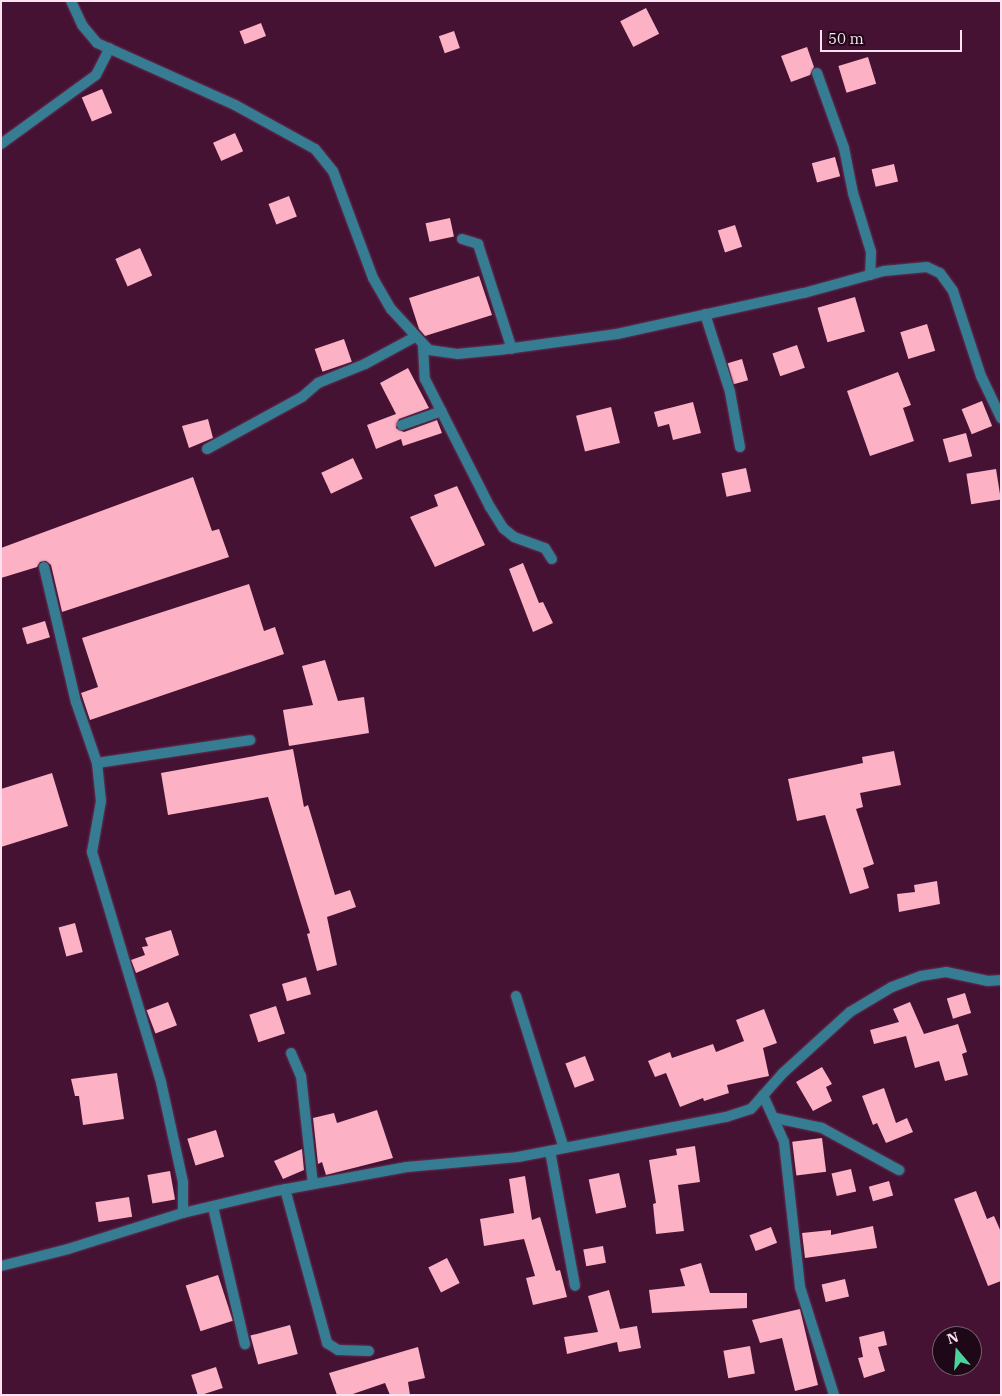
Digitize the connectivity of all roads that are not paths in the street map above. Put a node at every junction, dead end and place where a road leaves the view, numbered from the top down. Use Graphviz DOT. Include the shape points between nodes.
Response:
graph roads {
  1 [pos="72,1"];
  2 [pos="110,48"];
  3 [pos="817,73"];
  4 [pos="1,144"];
  5 [pos="462,239"];
  6 [pos="870,275"];
  7 [pos="704,314"];
  8 [pos="415,337"];
  9 [pos="423,346"];
  10 [pos="512,348"];
  11 [pos="442,411"];
  12 [pos="1001,418"];
  13 [pos="402,424"];
  14 [pos="740,447"];
  15 [pos="207,449"];
  16 [pos="552,559"];
  17 [pos="44,567"];
  18 [pos="250,740"];
  19 [pos="97,763"];
  20 [pos="1001,980"];
  21 [pos="516,996"];
  22 [pos="291,1053"];
  23 [pos="763,1095"];
  24 [pos="775,1118"];
  25 [pos="564,1148"];
  26 [pos="550,1151"];
  27 [pos="898,1170"];
  28 [pos="313,1184"];
  29 [pos="285,1189"];
  30 [pos="213,1207"];
  31 [pos="183,1214"];
  32 [pos="1,1266"];
  33 [pos="575,1286"];
  34 [pos="245,1344"];
  35 [pos="369,1351"];
  36 [pos="834,1395"];
  1 -- 2 [label="street" via="82,25 97,43"];
  2 -- 4 [label="street" via="96,75"];
  2 -- 8 [label="street" via="226,100 315,149 333,171 374,278 391,309"];
  3 -- 6 [label="street" via="832,108 848,163 853,193 871,252"];
  5 -- 10 [label="street" via="478,244"];
  6 -- 7 [label="street" via="804,294"];
  6 -- 12 [label="street" via="926,267 940,274 953,291 981,376"];
  7 -- 10 [label="street" via="617,334"];
  7 -- 14 [label="street" via="730,392"];
  8 -- 9 [label="street"];
  8 -- 15 [label="street" via="365,364 318,382 302,397"];
  9 -- 10 [label="street" via="429,350 457,354"];
  9 -- 11 [label="street" via="425,379"];
  11 -- 13 [label="street"];
  11 -- 16 [label="street" via="462,457 504,528 514,537 545,548"];
  17 -- 19 [label="street" via="76,702"];
  18 -- 19 [label="street"];
  19 -- 31 [label="street" via="101,801 92,852 160,1082 183,1182"];
  20 -- 23 [label="street" via="946,972 921,976 892,987 850,1012"];
  21 -- 25 [label="street"];
  22 -- 28 [label="street" via="301,1076"];
  23 -- 24 [label="street"];
  23 -- 25 [label="street" via="751,1109 726,1117"];
  24 -- 27 [label="street" via="822,1128"];
  24 -- 36 [label="street" via="784,1142 800,1287"];
  25 -- 26 [label="street"];
  26 -- 28 [label="street" via="407,1167"];
  26 -- 33 [label="street"];
  28 -- 29 [label="street"];
  29 -- 30 [label="street"];
  29 -- 35 [label="street" via="327,1343 338,1350"];
  30 -- 31 [label="street"];
  30 -- 34 [label="street"];
  31 -- 32 [label="street"];
}
